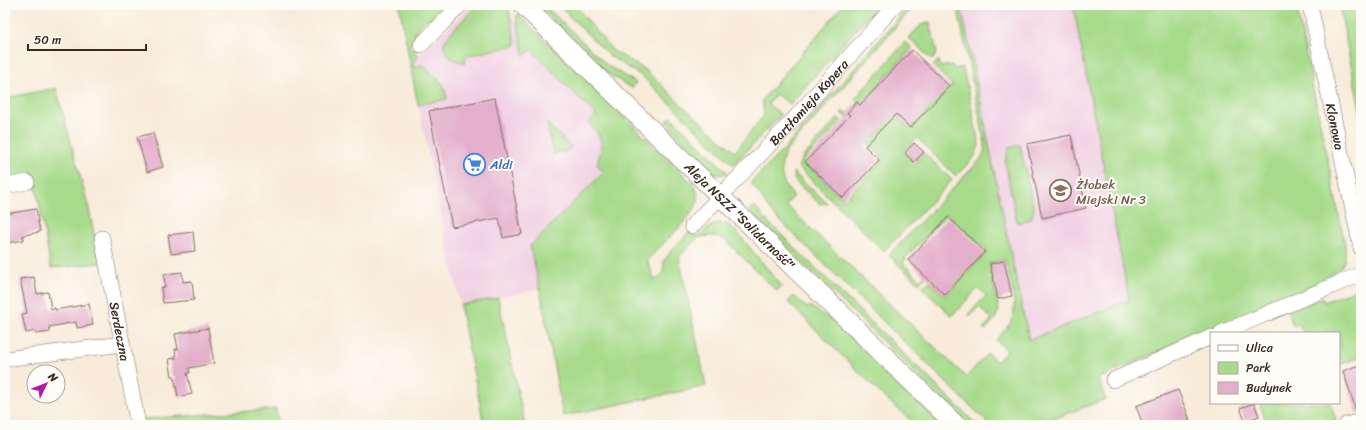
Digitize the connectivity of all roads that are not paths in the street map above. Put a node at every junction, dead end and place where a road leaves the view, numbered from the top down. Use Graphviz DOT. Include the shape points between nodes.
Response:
graph roads {
  1 [pos="460,5"];
  2 [pos="523,5"];
  3 [pos="895,5"];
  4 [pos="1310,5"];
  5 [pos="421,45"];
  6 [pos="27,182"];
  7 [pos="5,186"];
  8 [pos="720,196"];
  9 [pos="692,226"];
  10 [pos="102,238"];
  11 [pos="1361,248"];
  12 [pos="1361,274"];
  13 [pos="1223,332"];
  14 [pos="1210,337"];
  15 [pos="122,344"];
  16 [pos="5,359"];
  17 [pos="1113,380"];
  18 [pos="1361,421"];
  19 [pos="138,425"];
  20 [pos="956,425"];
  21 [pos="1346,425"];
  1 -- 5 [label="street"];
  2 -- 8 [label="street, Aleja NSZZ \"Solidarność\""];
  3 -- 8 [label="street, Bartłomieja Kopera" via="790,123"];
  4 -- 11 [label="street, Klonowa"];
  6 -- 7 [label="street"];
  8 -- 9 [label="street, Bartłomieja Kopera"];
  8 -- 20 [label="street, Aleja NSZZ \"Solidarność\""];
  10 -- 15 [label="street, Serdeczna"];
  12 -- 13 [label="street"];
  14 -- 17 [label="street"];
  15 -- 16 [label="street"];
  15 -- 19 [label="street, Serdeczna"];
  18 -- 21 [label="street"];
}
